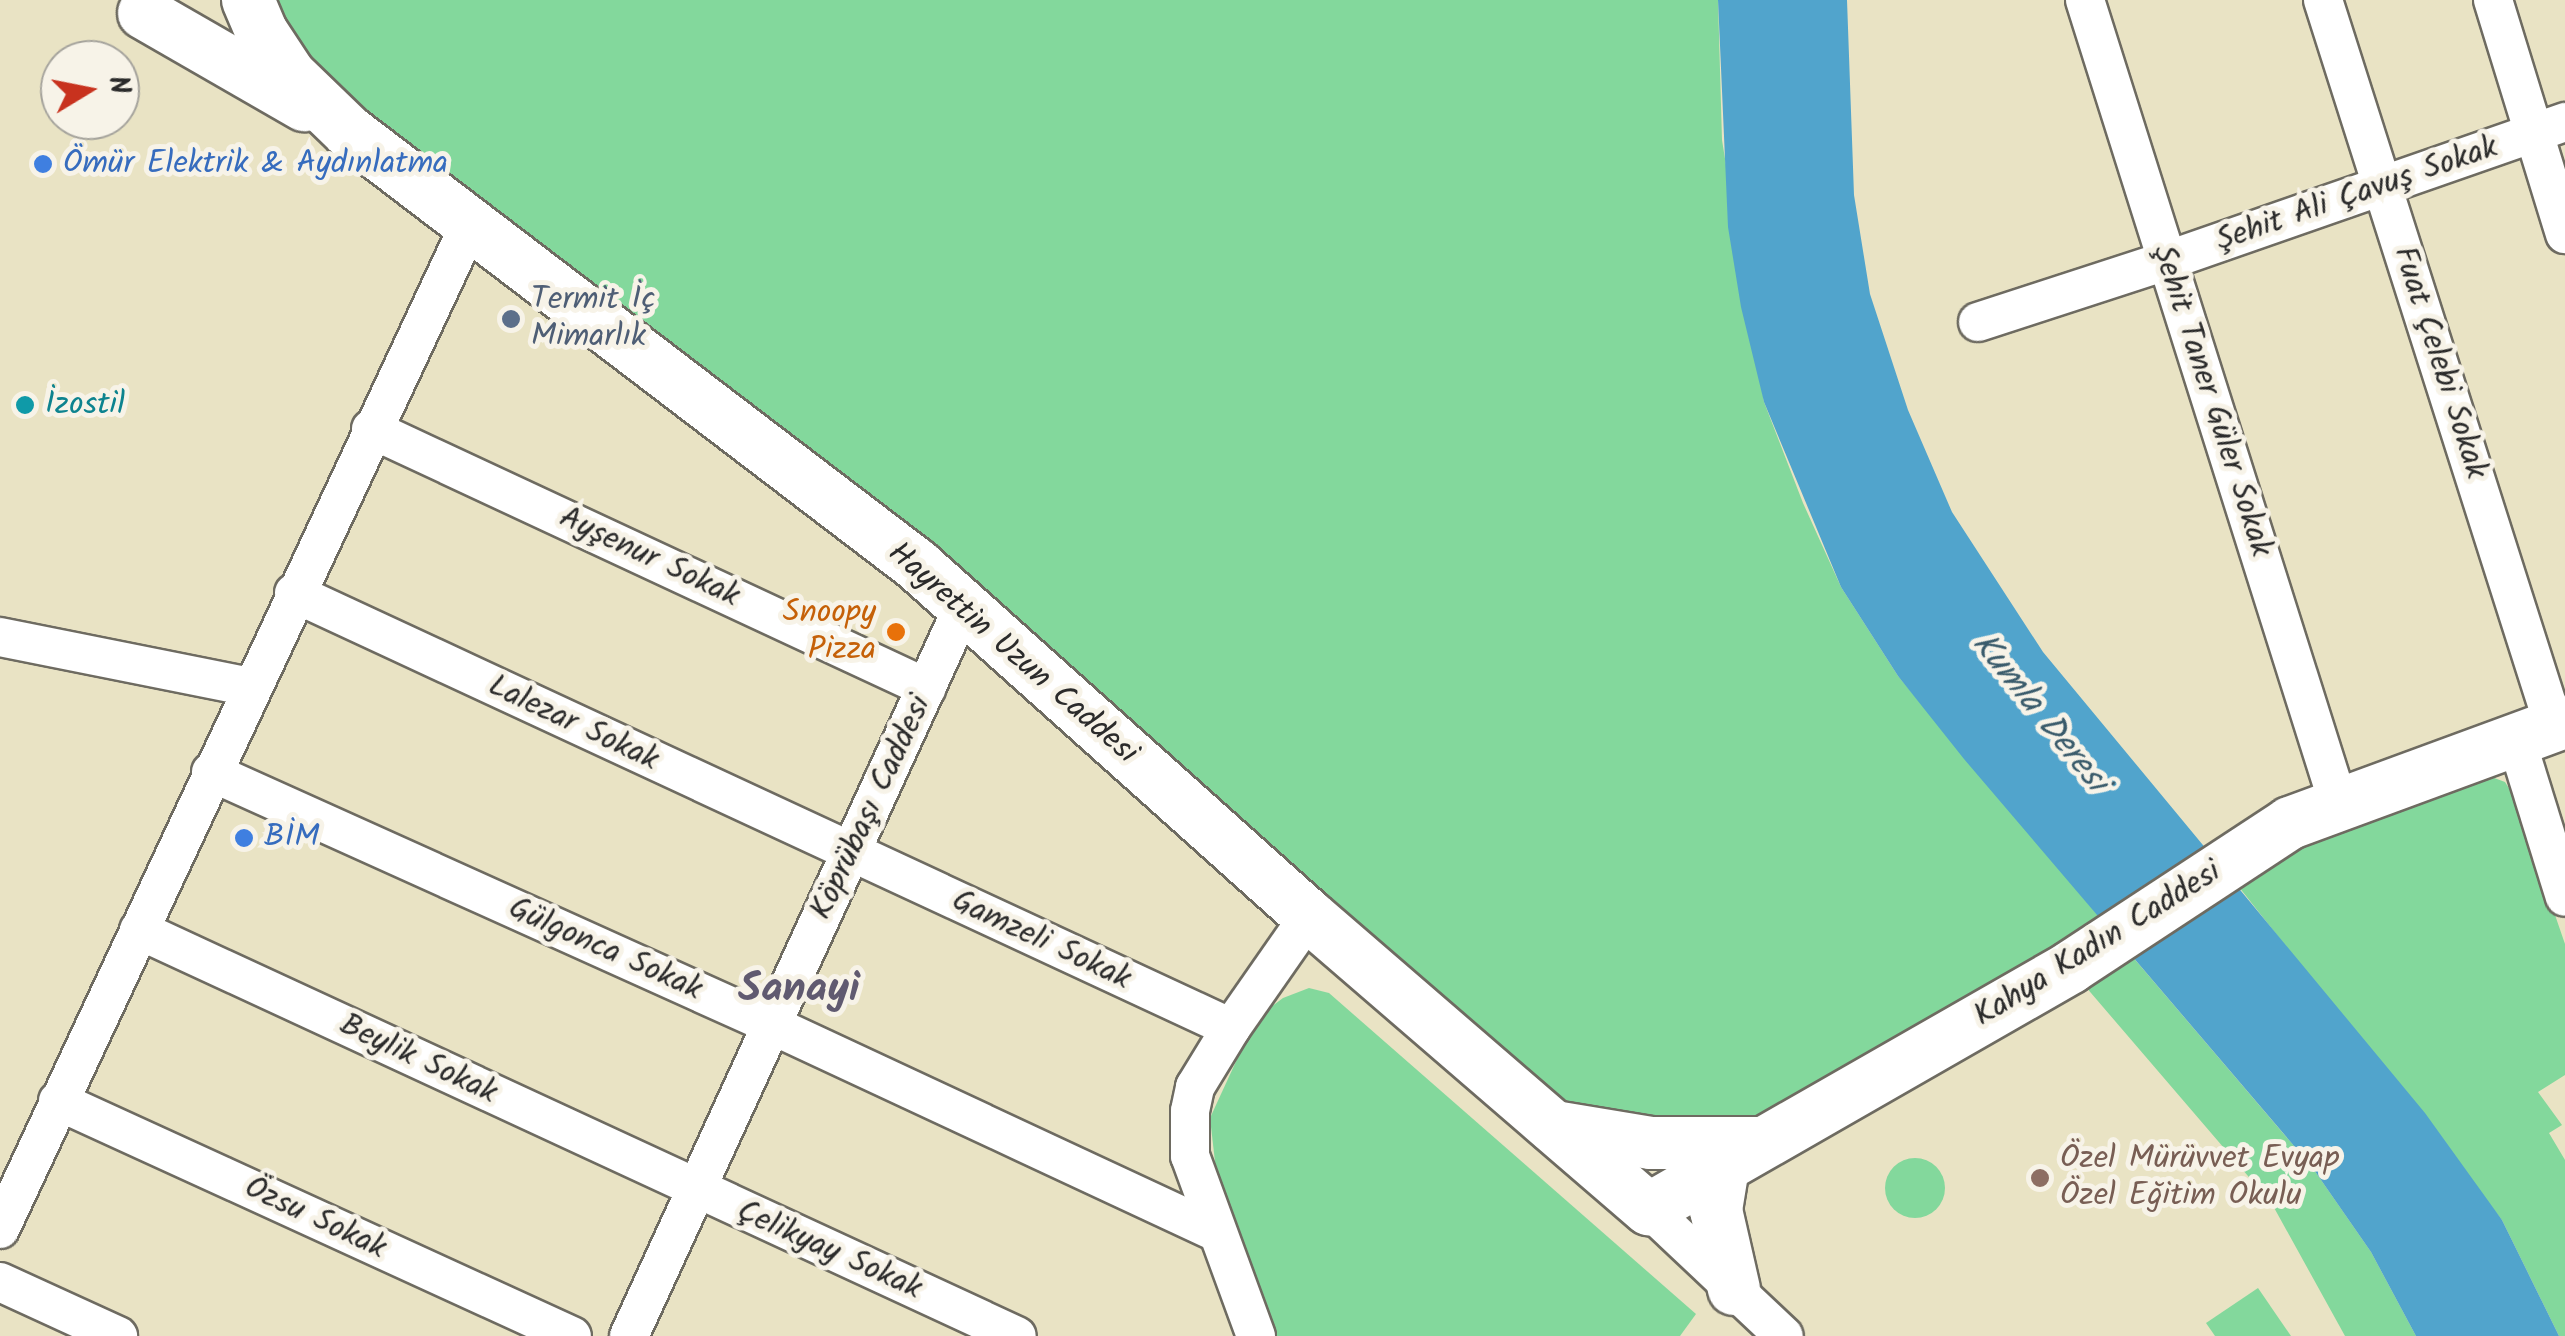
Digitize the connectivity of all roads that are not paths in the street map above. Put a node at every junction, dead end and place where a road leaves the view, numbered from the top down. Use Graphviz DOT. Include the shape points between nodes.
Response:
graph roads {
  1 [pos="196,0"];
  2 [pos="248,0"];
  3 [pos="2085,0"];
  4 [pos="2323,0"];
  5 [pos="2493,0"];
  6 [pos="133,6"];
  7 [pos="2549,128"];
  8 [pos="348,131"];
  9 [pos="2382,186"];
  10 [pos="470,224"];
  11 [pos="2565,234"];
  12 [pos="2166,262"];
  13 [pos="1978,322"];
  14 [pos="372,428"];
  15 [pos="294,593"];
  16 [pos="963,607"];
  17 [pos="0,637"];
  18 [pos="251,687"];
  19 [pos="927,688"];
  20 [pos="2545,729"];
  21 [pos="211,772"];
  22 [pos="2338,802"];
  23 [pos="851,855"];
  24 [pos="2565,897"];
  25 [pos="1309,916"];
  26 [pos="140,930"];
  27 [pos="772,1024"];
  28 [pos="1231,1028"];
  29 [pos="58,1101"];
  30 [pos="1554,1127"];
  31 [pos="1744,1155"];
  32 [pos="696,1190"];
  33 [pos="1650,1209"];
  34 [pos="0,1229"];
  35 [pos="1216,1232"];
  36 [pos="0,1282"];
  37 [pos="1734,1289"];
  38 [pos="118,1336"];
  39 [pos="572,1336"];
  40 [pos="629,1336"];
  41 [pos="1017,1336"];
  42 [pos="1256,1336"];
  43 [pos="1784,1336"];
  1 -- 6 [label="street" via="181,8"];
  2 -- 8 [label="street" via="290,75"];
  3 -- 12 [label="street, Şehit Taner Güler Sokak"];
  4 -- 9 [label="street, Fuat Çelebi Sokak"];
  5 -- 7 [label="street"];
  6 -- 8 [label="street"];
  7 -- 9 [label="street, Şehit Ali Çavuş Sokak"];
  7 -- 11 [label="street"];
  8 -- 10 [label="street, Hayrettin Uzun Caddesi"];
  9 -- 12 [label="street, Şehit Ali Çavuş Sokak"];
  9 -- 20 [label="street, Fuat Çelebi Sokak"];
  10 -- 14 [label="street"];
  10 -- 16 [label="street, Hayrettin Uzun Caddesi"];
  12 -- 13 [label="street, Şehit Ali Çavuş Sokak"];
  12 -- 22 [label="street, Şehit Taner Güler Sokak"];
  14 -- 15 [label="street"];
  14 -- 19 [label="street, Ayşenur Sokak"];
  15 -- 18 [label="street"];
  15 -- 23 [label="street, Lalezar Sokak"];
  16 -- 19 [label="street, Köprübaşı Caddesi"];
  16 -- 25 [label="street, Hayrettin Uzun Caddesi"];
  17 -- 18 [label="street"];
  18 -- 21 [label="street"];
  19 -- 23 [label="street, Köprübaşı Caddesi"];
  20 -- 22 [label="street, Kahya Kadın Caddesi"];
  20 -- 24 [label="street, Fuat Çelebi Sokak"];
  21 -- 26 [label="street"];
  21 -- 27 [label="street, Gülgonca Sokak"];
  22 -- 31 [label="street, Kahya Kadın Caddesi" via="2290,822 2071,967"];
  23 -- 27 [label="street, Köprübaşı Caddesi"];
  23 -- 28 [label="street, Gamzeli Sokak"];
  25 -- 28 [label="street"];
  25 -- 30 [label="street, Hayrettin Uzun Caddesi"];
  26 -- 29 [label="street"];
  26 -- 32 [label="street, Beylik Sokak"];
  27 -- 32 [label="street, Köprübaşı Caddesi"];
  27 -- 35 [label="street, Gülgonca Sokak"];
  28 -- 35 [label="street" via="1196,1087 1188,1136"];
  29 -- 34 [label="street"];
  29 -- 39 [label="street, Özsu Sokak"];
  30 -- 31 [label="street"];
  30 -- 33 [label="street, Hayrettin Uzun Caddesi"];
  31 -- 33 [label="street, Kahya Kadın Caddesi"];
  31 -- 37 [label="street" via="1716,1210"];
  32 -- 40 [label="street, Köprübaşı Caddesi"];
  32 -- 41 [label="street, Çelikyay Sokak"];
  33 -- 37 [label="street"];
  35 -- 42 [label="street"];
  36 -- 38 [label="street"];
  37 -- 43 [label="street"];
}
